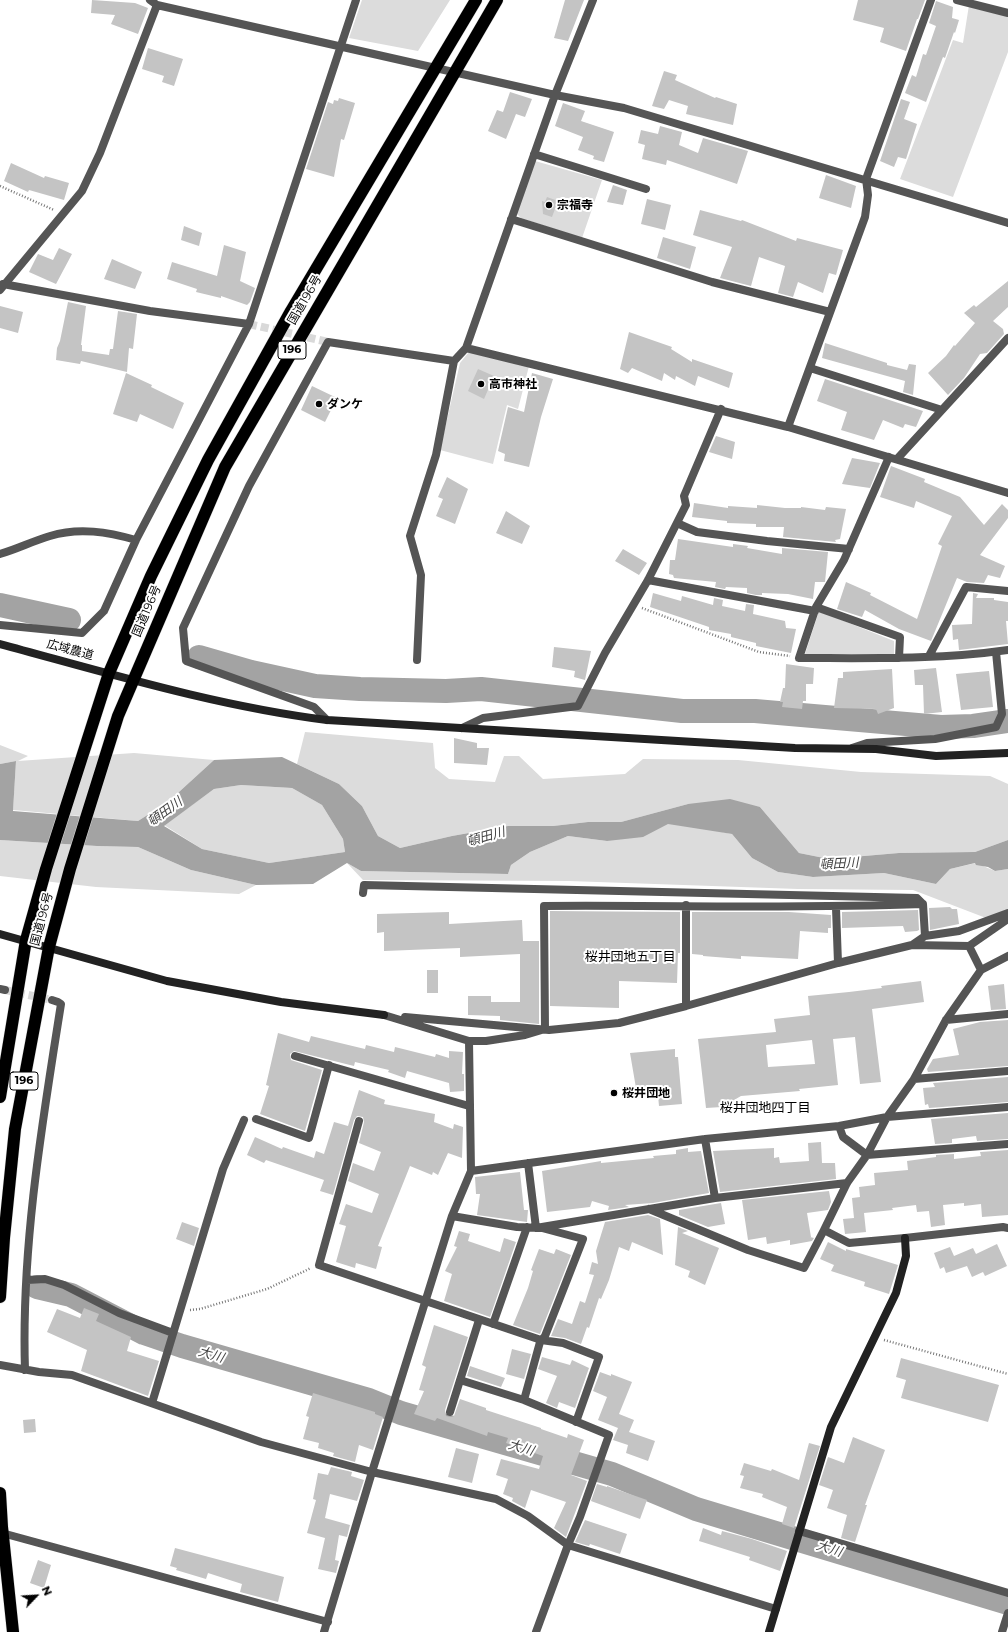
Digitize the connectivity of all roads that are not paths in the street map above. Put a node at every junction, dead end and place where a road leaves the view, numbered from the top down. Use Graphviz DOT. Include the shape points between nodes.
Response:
graph roads {
  1 [pos="356,0"];
  2 [pos="476,0"];
  3 [pos="497,0"];
  4 [pos="593,0"];
  5 [pos="931,0"];
  6 [pos="957,0"];
  7 [pos="153,2"];
  8 [pos="1008,13"];
  9 [pos="339,47"];
  10 [pos="434,68"];
  11 [pos="455,71"];
  12 [pos="555,95"];
  13 [pos="534,154"];
  14 [pos="866,179"];
  15 [pos="646,189"];
  16 [pos="511,219"];
  17 [pos="1008,223"];
  18 [pos="2,286"];
  19 [pos="830,312"];
  20 [pos="249,324"];
  21 [pos="1008,338"];
  22 [pos="466,348"];
  23 [pos="454,362"];
  24 [pos="810,368"];
  25 [pos="721,409"];
  26 [pos="942,410"];
  27 [pos="788,427"];
  28 [pos="893,458"];
  29 [pos="1008,493"];
  30 [pos="677,523"];
  31 [pos="136,540"];
  32 [pos="849,549"];
  33 [pos="0,554"];
  34 [pos="648,580"];
  35 [pos="1008,591"];
  36 [pos="816,609"];
  37 [pos="0,625"];
  38 [pos="0,644"];
  39 [pos="1008,650"];
  40 [pos="996,652"];
  41 [pos="929,656"];
  42 [pos="899,658"];
  43 [pos="417,660"];
  44 [pos="109,674"];
  45 [pos="133,681"];
  46 [pos="327,720"];
  47 [pos="462,728"];
  48 [pos="852,748"];
  49 [pos="1008,753"];
  50 [pos="363,893"];
  51 [pos="923,904"];
  52 [pos="686,905"];
  53 [pos="836,908"];
  54 [pos="1008,913"];
  55 [pos="1008,918"];
  56 [pos="0,934"];
  57 [pos="925,936"];
  58 [pos="26,940"];
  59 [pos="912,945"];
  60 [pos="969,946"];
  61 [pos="49,947"];
  62 [pos="1008,956"];
  63 [pos="838,963"];
  64 [pos="981,970"];
  65 [pos="52,1000"];
  66 [pos="686,1006"];
  67 [pos="1008,1014"];
  68 [pos="384,1015"];
  69 [pos="946,1020"];
  70 [pos="545,1030"];
  71 [pos="469,1041"];
  72 [pos="295,1056"];
  73 [pos="329,1066"];
  74 [pos="1008,1071"];
  75 [pos="914,1079"];
  76 [pos="0,1097"];
  77 [pos="469,1106"];
  78 [pos="1008,1108"];
  79 [pos="887,1117"];
  80 [pos="256,1119"];
  81 [pos="244,1120"];
  82 [pos="359,1120"];
  83 [pos="838,1126"];
  84 [pos="705,1139"];
  85 [pos="1008,1144"];
  86 [pos="867,1155"];
  87 [pos="528,1163"];
  88 [pos="471,1171"];
  89 [pos="847,1183"];
  90 [pos="715,1198"];
  91 [pos="648,1208"];
  92 [pos="452,1216"];
  93 [pos="527,1227"];
  94 [pos="536,1228"];
  95 [pos="1008,1228"];
  96 [pos="824,1230"];
  97 [pos="905,1238"];
  98 [pos="27,1280"];
  99 [pos="0,1297"];
  100 [pos="425,1302"];
  101 [pos="479,1320"];
  102 [pos="493,1324"];
  103 [pos="173,1333"];
  104 [pos="541,1340"];
  105 [pos="0,1365"];
  106 [pos="25,1370"];
  107 [pos="460,1380"];
  108 [pos="524,1400"];
  109 [pos="152,1403"];
  110 [pos="450,1412"];
  111 [pos="576,1422"];
  112 [pos="372,1472"];
  113 [pos="0,1493"];
  114 [pos="799,1531"];
  115 [pos="2,1532"];
  116 [pos="568,1545"];
  117 [pos="1008,1593"];
  118 [pos="776,1609"];
  119 [pos="1008,1613"];
  120 [pos="328,1622"];
  121 [pos="14,1632"];
  122 [pos="324,1632"];
  123 [pos="536,1632"];
  124 [pos="769,1632"];
  125 [pos="1002,1632"];
  1 -- 9 [label="street"];
  2 -- 10 [label="highway, 国道196号 / 196"];
  3 -- 11 [label="highway, 国道196号 / 196"];
  4 -- 12 [label="street"];
  5 -- 14 [label="street"];
  6 -- 8 [label="street"];
  7 -- 9 [label="street"];
  7 -- 18 [label="street" via="100,153 82,191"];
  9 -- 10 [label="street"];
  9 -- 20 [label="street"];
  10 -- 11 [label="street"];
  10 -- 44 [label="highway, 国道196号 / 196" via="295,304 208,460 151,576"];
  11 -- 12 [label="street"];
  11 -- 45 [label="highway, 国道196号 / 196" via="225,467"];
  12 -- 13 [label="street"];
  12 -- 14 [label="street" via="624,108"];
  13 -- 15 [label="street"];
  13 -- 16 [label="street"];
  14 -- 17 [label="street"];
  14 -- 19 [label="street" via="868,195 865,217"];
  16 -- 19 [label="street" via="712,282"];
  16 -- 22 [label="street"];
  18 -- 20 [label="street" via="150,311"];
  19 -- 24 [label="street"];
  20 -- 31 [label="street"];
  21 -- 26 [label="street"];
  22 -- 23 [label="street"];
  22 -- 25 [label="street"];
  23 -- 43 [label="street" via="436,455 410,536 421,575"];
  23 -- 46 [label="street" via="328,342 249,486 183,628 186,661 314,707"];
  24 -- 26 [label="street"];
  24 -- 27 [label="street"];
  25 -- 27 [label="street"];
  25 -- 30 [label="street" via="684,496 686,505"];
  26 -- 28 [label="street"];
  27 -- 28 [label="street"];
  28 -- 29 [label="street"];
  28 -- 32 [label="street"];
  30 -- 32 [label="street" via="697,532"];
  30 -- 34 [label="street"];
  31 -- 33 [label="street" via="115,534 82,530 51,536"];
  31 -- 37 [label="street" via="104,610 82,633"];
  32 -- 36 [label="street"];
  34 -- 36 [label="street"];
  34 -- 47 [label="street" via="605,653 578,706 483,718"];
  35 -- 41 [label="street" via="966,587"];
  36 -- 42 [label="street" via="900,637"];
  36 -- 42 [label="street" via="799,658"];
  38 -- 44 [label="street, 広域農道"];
  39 -- 40 [label="street"];
  40 -- 41 [label="street"];
  40 -- 48 [label="street" via="1002,714 996,727 935,739 867,743"];
  41 -- 42 [label="street"];
  44 -- 45 [label="street, 広域農道"];
  44 -- 58 [label="highway, 国道196号 / 196" via="46,868"];
  45 -- 46 [label="street, 広域農道" via="285,714"];
  45 -- 61 [label="highway, 国道196号 / 196" via="118,716 70,869"];
  46 -- 47 [label="street, 広域農道"];
  47 -- 48 [label="street, 広域農道" via="796,748"];
  48 -- 49 [label="street, 広域農道" via="936,756"];
  50 -- 51 [label="street" via="364,885 372,885 918,898"];
  51 -- 53 [label="street"];
  51 -- 57 [label="street"];
  52 -- 53 [label="street"];
  52 -- 66 [label="street"];
  52 -- 70 [label="street" via="544,906"];
  53 -- 63 [label="street"];
  54 -- 57 [label="street" via="959,931"];
  55 -- 60 [label="street"];
  56 -- 58 [label="street"];
  57 -- 59 [label="street"];
  58 -- 61 [label="street"];
  58 -- 76 [label="highway, 国道196号 / 196"];
  59 -- 60 [label="street"];
  59 -- 63 [label="street"];
  60 -- 64 [label="street"];
  61 -- 68 [label="street" via="167,981 281,1002"];
  61 -- 99 [label="highway, 国道196号 / 196" via="15,1129"];
  62 -- 64 [label="street"];
  63 -- 66 [label="street"];
  64 -- 69 [label="street"];
  65 -- 98 [label="street" via="61,1004 37,1166"];
  66 -- 70 [label="street" via="619,1023"];
  67 -- 69 [label="street"];
  68 -- 70 [label="street"];
  68 -- 71 [label="street"];
  69 -- 75 [label="street"];
  70 -- 71 [label="street" via="486,1041"];
  71 -- 77 [label="street"];
  72 -- 73 [label="street"];
  73 -- 77 [label="street"];
  73 -- 80 [label="street" via="308,1138"];
  74 -- 75 [label="street"];
  75 -- 79 [label="street"];
  77 -- 88 [label="street"];
  78 -- 79 [label="street"];
  79 -- 83 [label="street"];
  79 -- 86 [label="street"];
  81 -- 103 [label="street" via="223,1169"];
  82 -- 100 [label="street" via="319,1265"];
  83 -- 84 [label="street"];
  83 -- 86 [label="street" via="843,1137"];
  84 -- 87 [label="street"];
  84 -- 90 [label="street"];
  85 -- 86 [label="street"];
  86 -- 89 [label="street"];
  87 -- 88 [label="street"];
  87 -- 94 [label="street"];
  88 -- 92 [label="street"];
  89 -- 90 [label="street"];
  89 -- 96 [label="street"];
  90 -- 91 [label="street"];
  91 -- 94 [label="street"];
  91 -- 96 [label="street" via="748,1250 804,1268"];
  92 -- 93 [label="street"];
  92 -- 100 [label="street"];
  93 -- 94 [label="street"];
  93 -- 102 [label="street"];
  94 -- 104 [label="street" via="583,1239 545,1336"];
  95 -- 97 [label="street" via="1003,1226"];
  96 -- 97 [label="street" via="849,1243"];
  97 -- 114 [label="street" via="906,1256 896,1294 831,1426"];
  98 -- 103 [label="street" via="45,1279 64,1285 119,1313"];
  98 -- 106 [label="street"];
  100 -- 101 [label="street"];
  100 -- 112 [label="street"];
  101 -- 102 [label="street"];
  101 -- 107 [label="street"];
  102 -- 104 [label="street"];
  103 -- 109 [label="street"];
  104 -- 108 [label="street"];
  104 -- 111 [label="street" via="563,1343 599,1357"];
  105 -- 106 [label="street"];
  106 -- 109 [label="street" via="72,1375"];
  107 -- 108 [label="street"];
  107 -- 110 [label="street"];
  108 -- 111 [label="street"];
  109 -- 112 [label="street" via="261,1442"];
  111 -- 116 [label="street" via="610,1435"];
  112 -- 116 [label="street" via="496,1499 528,1516"];
  112 -- 120 [label="street"];
  113 -- 115 [label="highway"];
  114 -- 117 [label="street"];
  114 -- 118 [label="street"];
  115 -- 120 [label="street"];
  115 -- 121 [label="highway"];
  116 -- 118 [label="street"];
  116 -- 123 [label="street"];
  118 -- 124 [label="street"];
  119 -- 125 [label="street"];
  120 -- 122 [label="street"];
}
